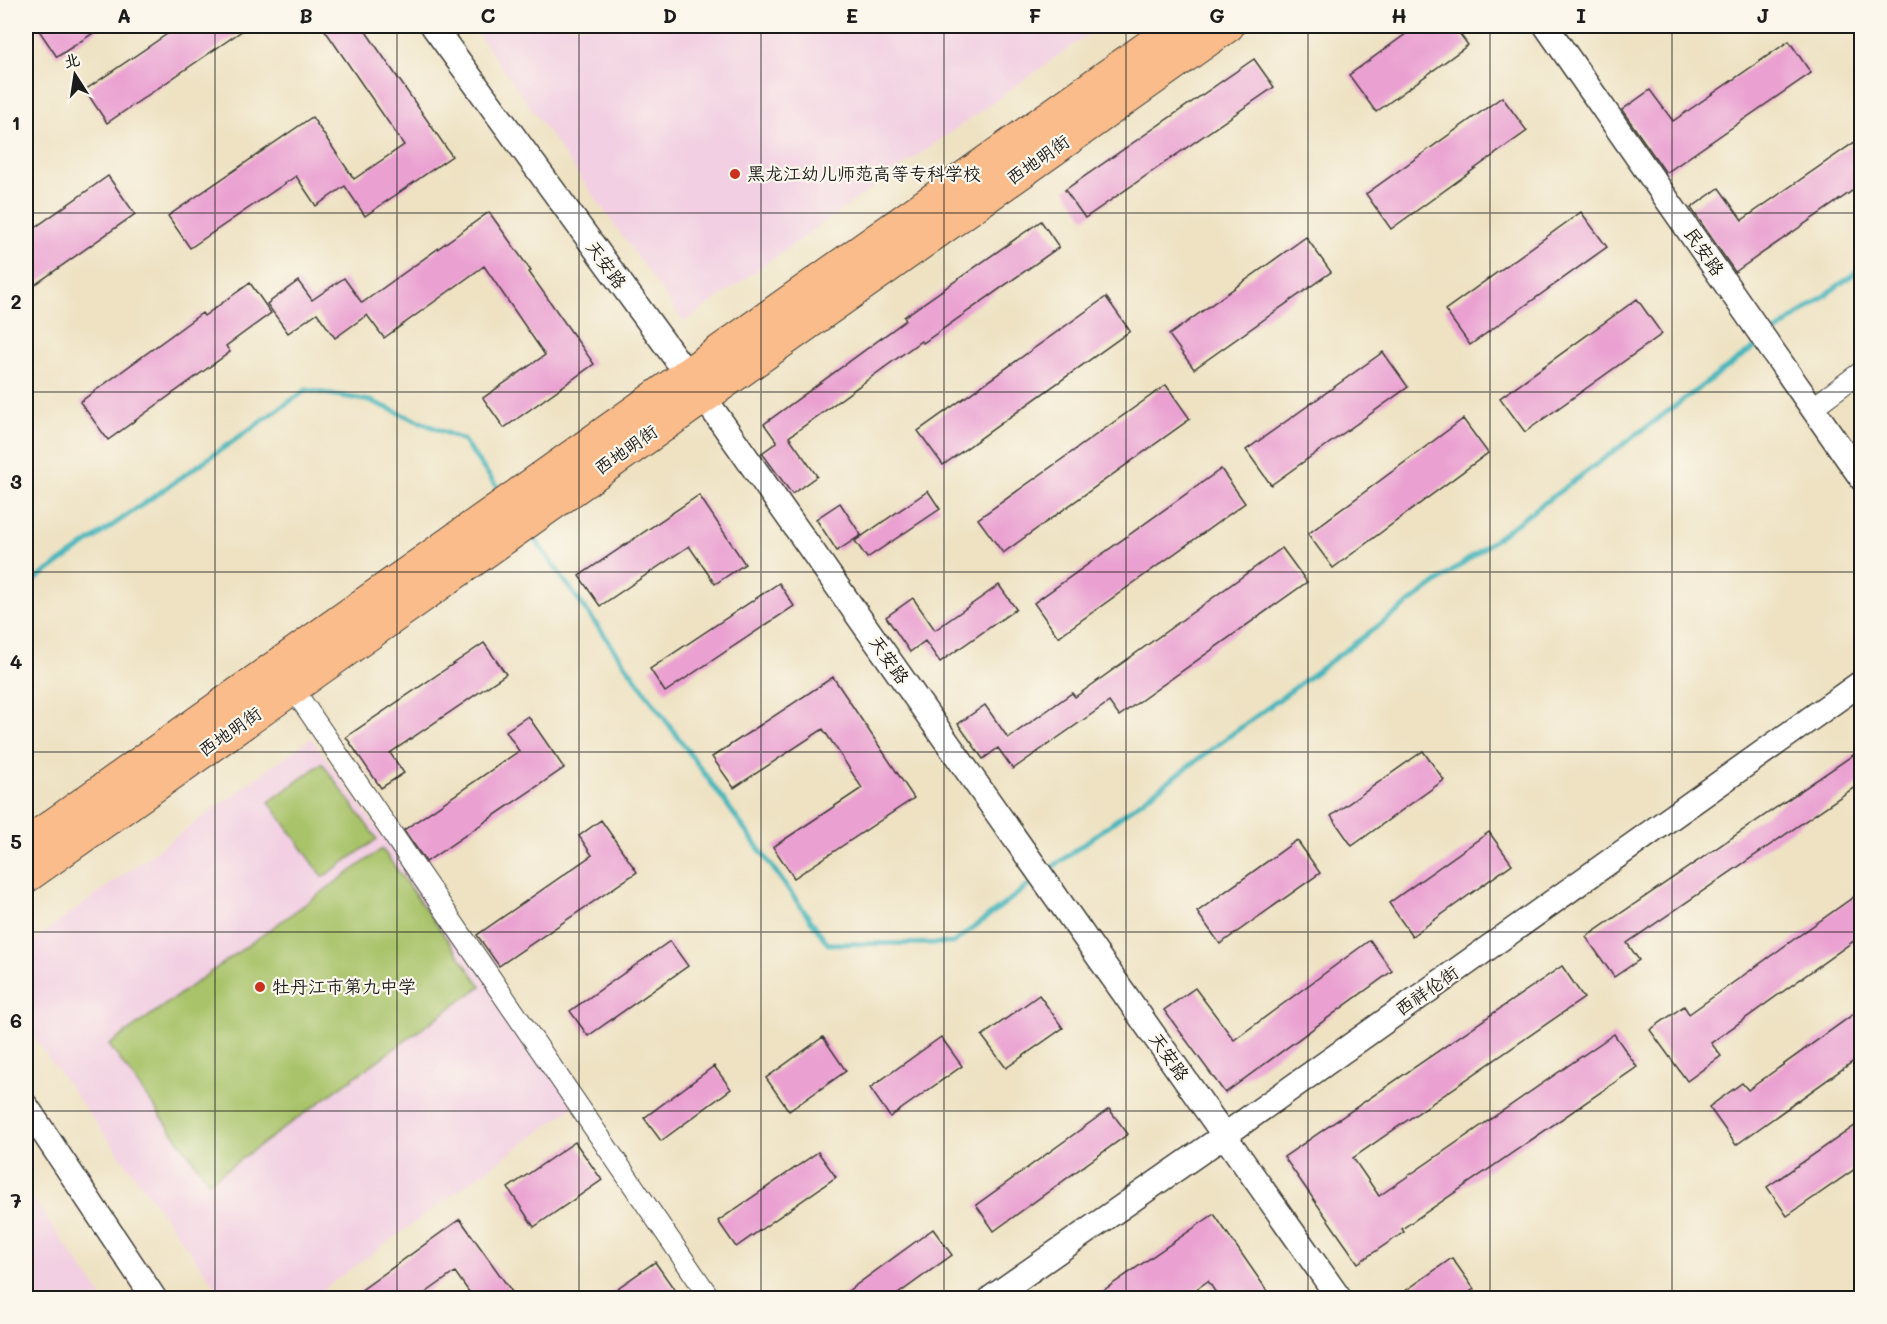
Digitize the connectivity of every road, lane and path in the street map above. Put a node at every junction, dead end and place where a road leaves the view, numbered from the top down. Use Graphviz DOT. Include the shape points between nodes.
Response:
graph roads {
  1 [pos="433,26"];
  2 [pos="1177,26"];
  3 [pos="1228,26"];
  4 [pos="1546,26"];
  5 [pos="1862,371"];
  6 [pos="694,385"];
  7 [pos="1812,408"];
  8 [pos="1862,479"];
  9 [pos="1862,682"];
  10 [pos="292,687"];
  11 [pos="26,844"];
  12 [pos="26,877"];
  13 [pos="26,1106"];
  14 [pos="1225,1135"];
  15 [pos="154,1299"];
  16 [pos="710,1299"];
  17 [pos="991,1299"];
  18 [pos="1339,1299"];
  1 -- 6 [label="street, 天安路"];
  2 -- 6 [label="main road, 西地明街"];
  3 -- 6 [label="main road, 西地明街"];
  4 -- 7 [label="street, 民安路"];
  5 -- 7 [label="street"];
  6 -- 10 [label="main road, 西地明街"];
  6 -- 11 [label="main road, 西地明街"];
  6 -- 14 [label="street, 天安路"];
  7 -- 8 [label="street, 民安路"];
  9 -- 14 [label="street, 西祥伦街"];
  10 -- 12 [label="main road, 西地明街"];
  10 -- 16 [label="street"];
  13 -- 15 [label="street"];
  14 -- 17 [label="street, 西祥伦街"];
  14 -- 18 [label="street, 天安路"];
}
